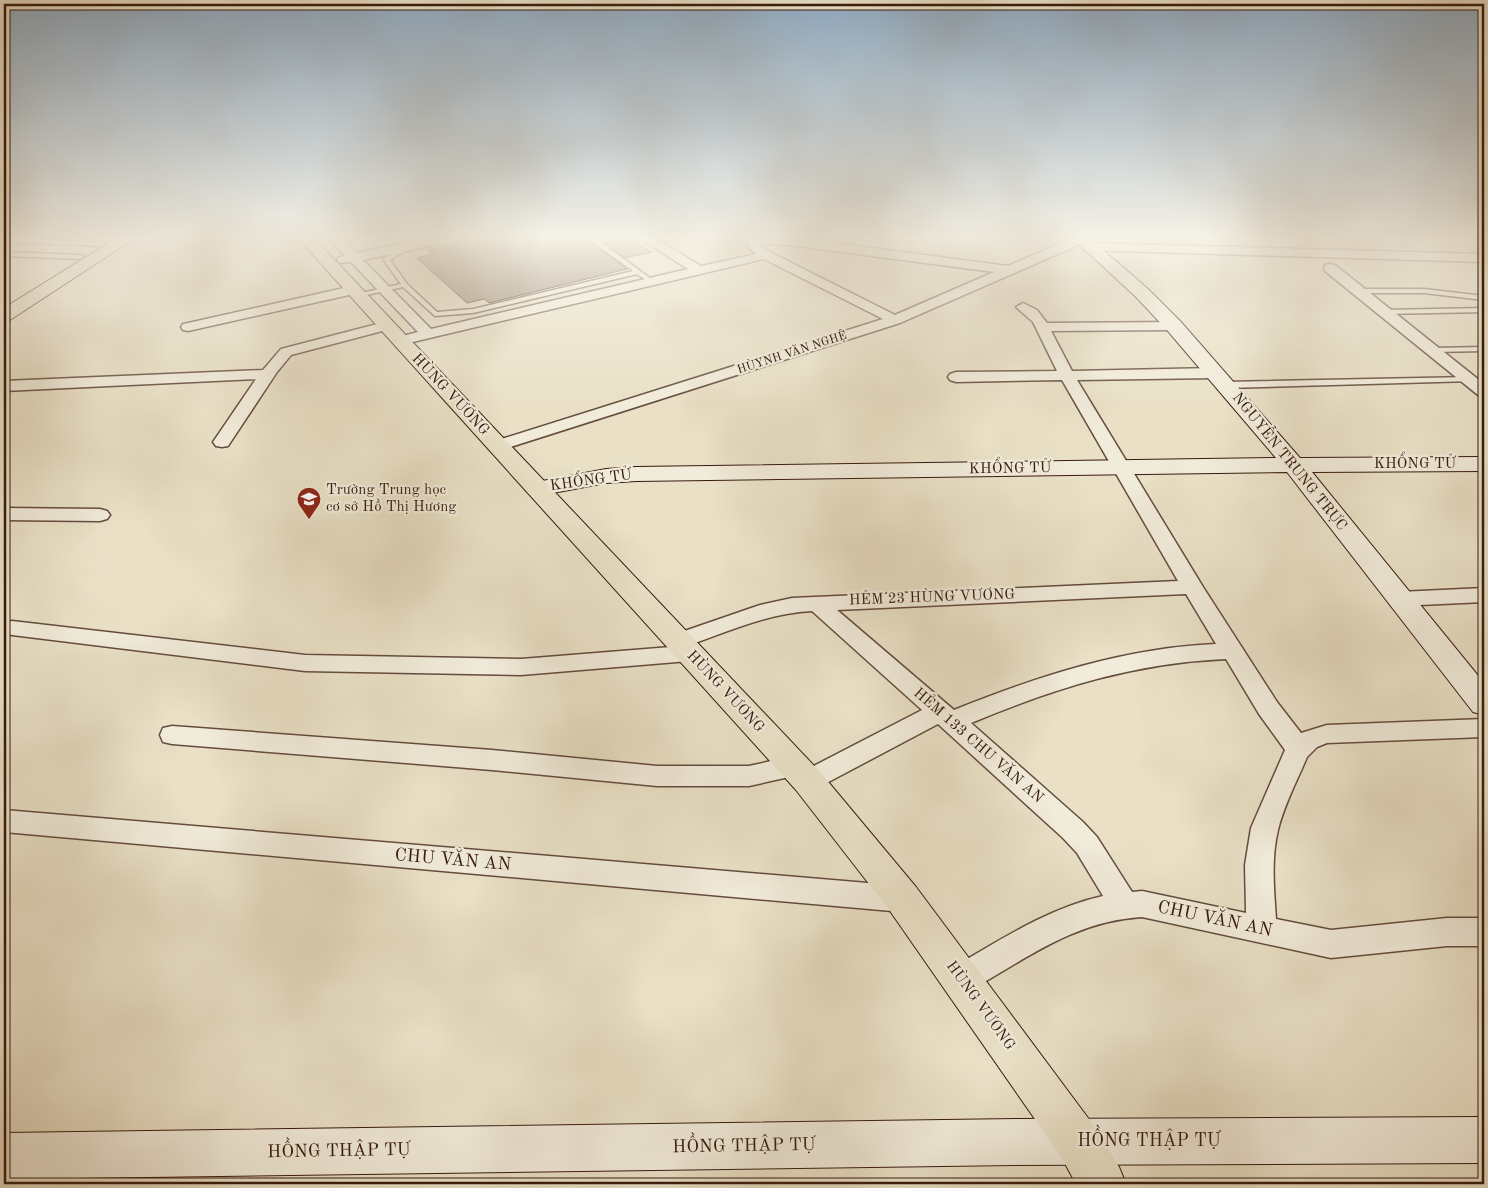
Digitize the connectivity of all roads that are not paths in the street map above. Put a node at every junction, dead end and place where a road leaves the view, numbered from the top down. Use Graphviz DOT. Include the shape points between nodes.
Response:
graph roads {
  1 [pos="25,291"];
  2 [pos="43,291"];
  3 [pos="363,291"];
  4 [pos="365,291"];
  5 [pos="412,291"];
  6 [pos="557,291"];
  7 [pos="607,291"];
  8 [pos="838,291"];
  9 [pos="960,291"];
  10 [pos="1140,291"];
  11 [pos="1358,291"];
  12 [pos="1428,291"];
  13 [pos="1484,298"];
  14 [pos="4,304"];
  15 [pos="1023,307"];
  16 [pos="488,308"];
  17 [pos="1484,310"];
  18 [pos="1384,312"];
  19 [pos="4,316"];
  20 [pos="500,317"];
  21 [pos="895,320"];
  22 [pos="1174,326"];
  23 [pos="188,327"];
  24 [pos="1042,327"];
  25 [pos="405,334"];
  26 [pos="1484,349"];
  27 [pos="1434,350"];
  28 [pos="267,374"];
  29 [pos="1067,376"];
  30 [pos="956,377"];
  31 [pos="1220,379"];
  32 [pos="1470,379"];
  33 [pos="4,386"];
  34 [pos="1484,392"];
  35 [pos="222,442"];
  36 [pos="498,446"];
  37 [pos="1294,464"];
  38 [pos="1484,464"];
  39 [pos="1120,467"];
  40 [pos="537,489"];
  41 [pos="4,514"];
  42 [pos="100,515"];
  43 [pos="1192,587"];
  44 [pos="1484,595"];
  45 [pos="1398,598"];
  46 [pos="816,603"];
  47 [pos="12,628"];
  48 [pos="683,647"];
  49 [pos="1232,650"];
  50 [pos="1484,704"];
  51 [pos="946,717"];
  52 [pos="1484,728"];
  53 [pos="172,735"];
  54 [pos="1298,748"];
  55 [pos="801,774"];
  56 [pos="4,821"];
  57 [pos="903,899"];
  58 [pos="1124,904"];
  59 [pos="1262,928"];
  60 [pos="1484,932"];
  61 [pos="961,979"];
  62 [pos="1484,1140"];
  63 [pos="1078,1142"];
  64 [pos="4,1156"];
  65 [pos="1102,1184"];
  1 -- 14 [label="main road"];
  2 -- 19 [label="main road"];
  3 -- 23 [label="street"];
  4 -- 25 [label="main road, HÙNG VƯƠNG"];
  4 -- 25 [label="street"];
  5 -- 16 [label="lane" via="435,314"];
  6 -- 16 [label="lane"];
  7 -- 20 [label="street"];
  8 -- 21 [label="street"];
  9 -- 21 [label="street, HÙYNH VĂN NGHỆ"];
  10 -- 22 [label="street, NGUYỄN TRUNG TRỰC"];
  11 -- 18 [label="street"];
  12 -- 13 [label="lane"];
  15 -- 24 [label="street"];
  16 -- 20 [label="lane"];
  17 -- 18 [label="lane"];
  18 -- 27 [label="street"];
  20 -- 25 [label="street"];
  21 -- 36 [label="street, HÙYNH VĂN NGHỆ"];
  22 -- 24 [label="street"];
  22 -- 31 [label="street, NGUYỄN TRUNG TRỰC"];
  24 -- 29 [label="street"];
  25 -- 28 [label="street" via="286,352"];
  25 -- 36 [label="main road, HÙNG VƯƠNG"];
  26 -- 27 [label="lane"];
  27 -- 32 [label="street"];
  28 -- 33 [label="street"];
  28 -- 35 [label="street"];
  29 -- 30 [label="street"];
  29 -- 31 [label="street" via="1101,374"];
  29 -- 39 [label="street"];
  31 -- 32 [label="lane"];
  31 -- 37 [label="street, NGUYỄN TRUNG TRỰC"];
  32 -- 34 [label="street"];
  36 -- 40 [label="main road, HÙNG VƯƠNG"];
  37 -- 38 [label="street, KHỔNG TỬ"];
  37 -- 39 [label="street, KHỔNG TỬ"];
  37 -- 45 [label="street, NGUYỄN TRUNG TRỰC"];
  39 -- 40 [label="street, KHỔNG TỬ" via="636,474 606,476"];
  39 -- 43 [label="street"];
  40 -- 48 [label="main road, HÙNG VƯƠNG"];
  41 -- 42 [label="street"];
  43 -- 46 [label="street, HẺM 23 HÙNG VƯƠNG"];
  43 -- 49 [label="street"];
  44 -- 45 [label="street"];
  45 -- 50 [label="street, NGUYỄN TRUNG TRỰC"];
  46 -- 48 [label="street, HẺM 23 HÙNG VƯƠNG" via="768,610"];
  46 -- 51 [label="street, HẺM 133 CHU VĂN AN"];
  47 -- 48 [label="street, HẺM 23 HÙNG VƯƠNG" via="305,663 521,667"];
  48 -- 55 [label="main road, HÙNG VƯƠNG"];
  49 -- 51 [label="street" via="1153,658 1095,670"];
  49 -- 54 [label="street" via="1268,708"];
  51 -- 55 [label="street"];
  51 -- 58 [label="street, HẺM 133 CHU VĂN AN" via="1074,830"];
  52 -- 54 [label="street" via="1327,734 1311,737"];
  53 -- 55 [label="street" via="657,776"];
  54 -- 59 [label="street" via="1265,827 1260,883"];
  55 -- 57 [label="main road, HÙNG VƯƠNG"];
  56 -- 57 [label="street, CHU VĂN AN"];
  57 -- 61 [label="main road, HÙNG VƯƠNG"];
  58 -- 59 [label="street, CHU VĂN AN" via="1142,904"];
  58 -- 61 [label="street, CHU VĂN AN" via="1086,913 1063,923"];
  59 -- 60 [label="street, CHU VĂN AN" via="1332,944 1447,932"];
  61 -- 63 [label="main road, HÙNG VƯƠNG"];
  62 -- 63 [label="street, HỒNG THẬP TỰ"];
  63 -- 64 [label="street, HỒNG THẬP TỰ"];
  63 -- 65 [label="main road, HÙNG VƯƠNG"];
}
